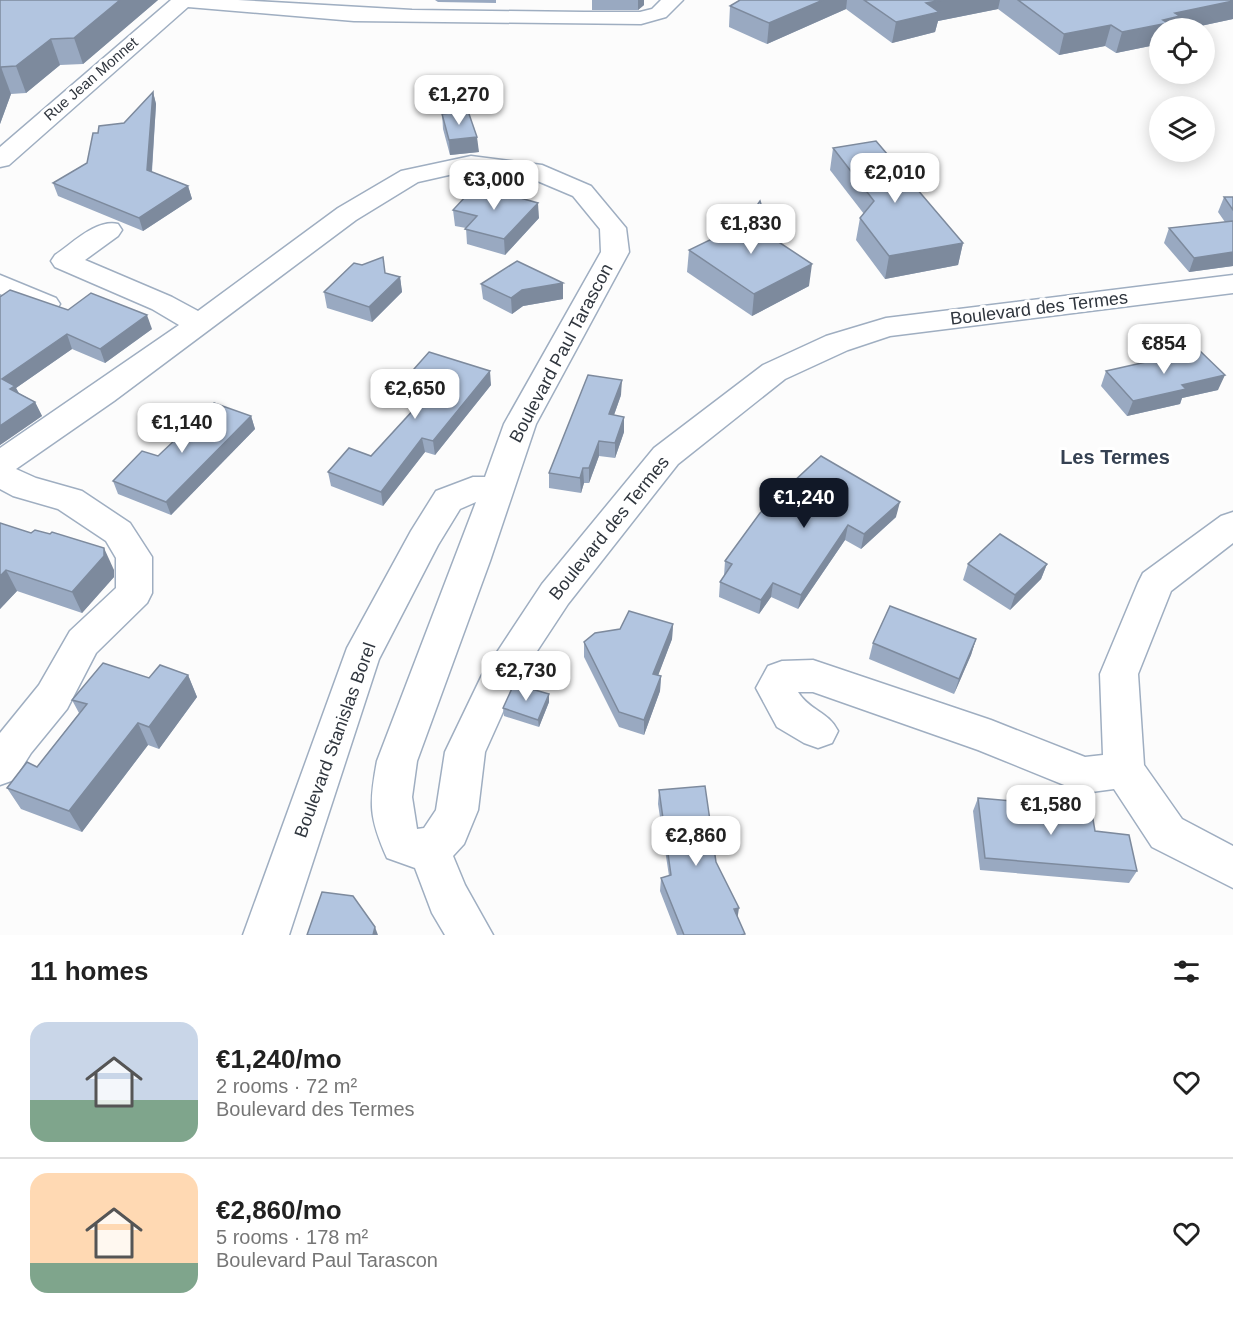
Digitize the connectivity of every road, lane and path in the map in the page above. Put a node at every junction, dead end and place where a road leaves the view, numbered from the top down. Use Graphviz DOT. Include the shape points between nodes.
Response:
graph roads {
  1 [pos="183,0"];
  2 [pos="673,0"];
  3 [pos="0,160"];
  4 [pos="109,230"];
  5 [pos="0,283"];
  6 [pos="1233,284"];
  7 [pos="46,304"];
  8 [pos="199,324"];
  9 [pos="0,464"];
  10 [pos="0,475"];
  11 [pos="495,490"];
  12 [pos="1233,525"];
  13 [pos="818,731"];
  14 [pos="0,767"];
  15 [pos="1124,770"];
  16 [pos="428,846"];
  17 [pos="1233,867"];
  18 [pos="266,935"];
  19 [pos="470,935"];
  1 -- 2 [label="street" via="310,12 489,18 641,18 659,13"];
  1 -- 3 [label="street, Rue Jean Monnet"];
  4 -- 8 [label="street" via="65,261 162,303"];
  5 -- 7 [label="street"];
  6 -- 16 [label="street, Boulevard des Termes" via="886,327 837,343 774,372 666,456 555,594 501,675 465,752 457,810 449,830 439,842"];
  8 -- 9 [label="street, Boulevard Paul Tarascon"];
  8 -- 11 [label="street, Boulevard Paul Tarascon" via="347,214 410,176 471,163 533,170 582,191 613,228 615,252 520,424"];
  10 -- 14 [label="street" via="70,500 118,532 134,557 134,593 83,642 53,697"];
  11 -- 16 [label="street, Boulevard Paul Tarascon" via="397,761 391,797 396,831 402,844 416,849"];
  11 -- 18 [label="street, Boulevard Stanislas Borel" via="473,489 448,500 360,659"];
  12 -- 15 [label="street" via="1156,583 1119,674"];
  13 -- 15 [label="street" via="791,715 775,688 782,677 813,676 991,737 1084,775"];
  15 -- 17 [label="street" via="1167,833"];
  16 -- 19 [label="street" via="448,898"];
}
